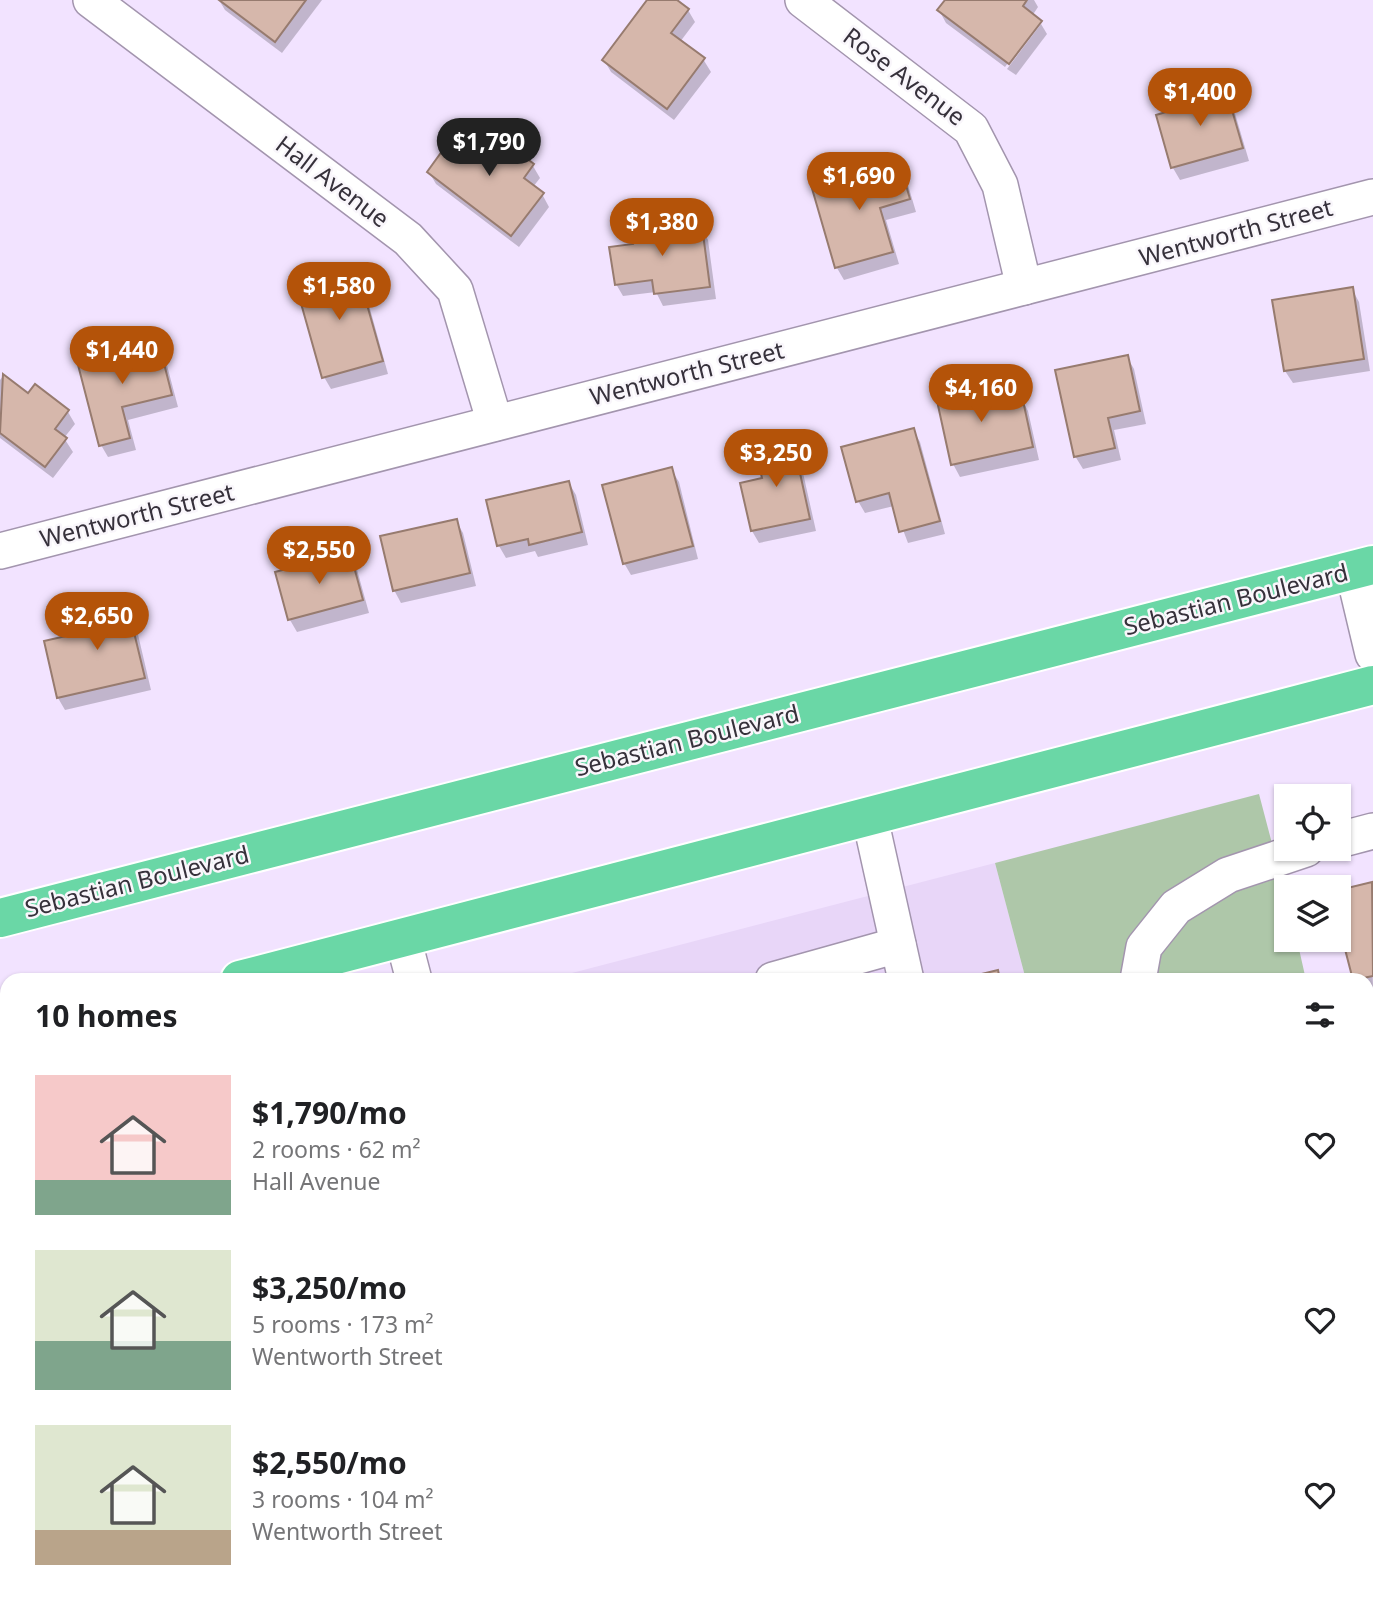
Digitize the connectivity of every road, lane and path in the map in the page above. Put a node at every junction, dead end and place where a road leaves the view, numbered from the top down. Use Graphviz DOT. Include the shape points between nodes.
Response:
graph roads {
  1 [pos="90,0"];
  2 [pos="803,0"];
  3 [pos="1373,197"];
  4 [pos="1024,287"];
  5 [pos="495,423"];
  6 [pos="0,551"];
  7 [pos="1363,567"];
  8 [pos="1373,654"];
  9 [pos="1373,685"];
  10 [pos="870,818"];
  11 [pos="1373,831"];
  12 [pos="1351,837"];
  13 [pos="1274,859"];
  14 [pos="0,918"];
  15 [pos="403,938"];
  16 [pos="898,945"];
  17 [pos="267,973"];
  18 [pos="412,973"];
  19 [pos="799,973"];
  20 [pos="904,973"];
  21 [pos="1139,973"];
  1 -- 5 [label="street, Hall Avenue" via="408,239 455,290"];
  2 -- 4 [label="street, Rose Avenue" via="971,129 1000,185"];
  3 -- 4 [label="street, Wentworth Street"];
  4 -- 5 [label="street, Wentworth Street"];
  5 -- 6 [label="street, Wentworth Street"];
  7 -- 8 [label="street"];
  7 -- 14 [label="main road, Sebastian Boulevard"];
  9 -- 10 [label="main road"];
  10 -- 15 [label="main road"];
  10 -- 16 [label="street"];
  11 -- 12 [label="street"];
  13 -- 21 [label="street" via="1228,874 1176,907 1144,947"];
  15 -- 17 [label="main road"];
  15 -- 18 [label="street"];
  16 -- 19 [label="street"];
  16 -- 20 [label="street"];
}
